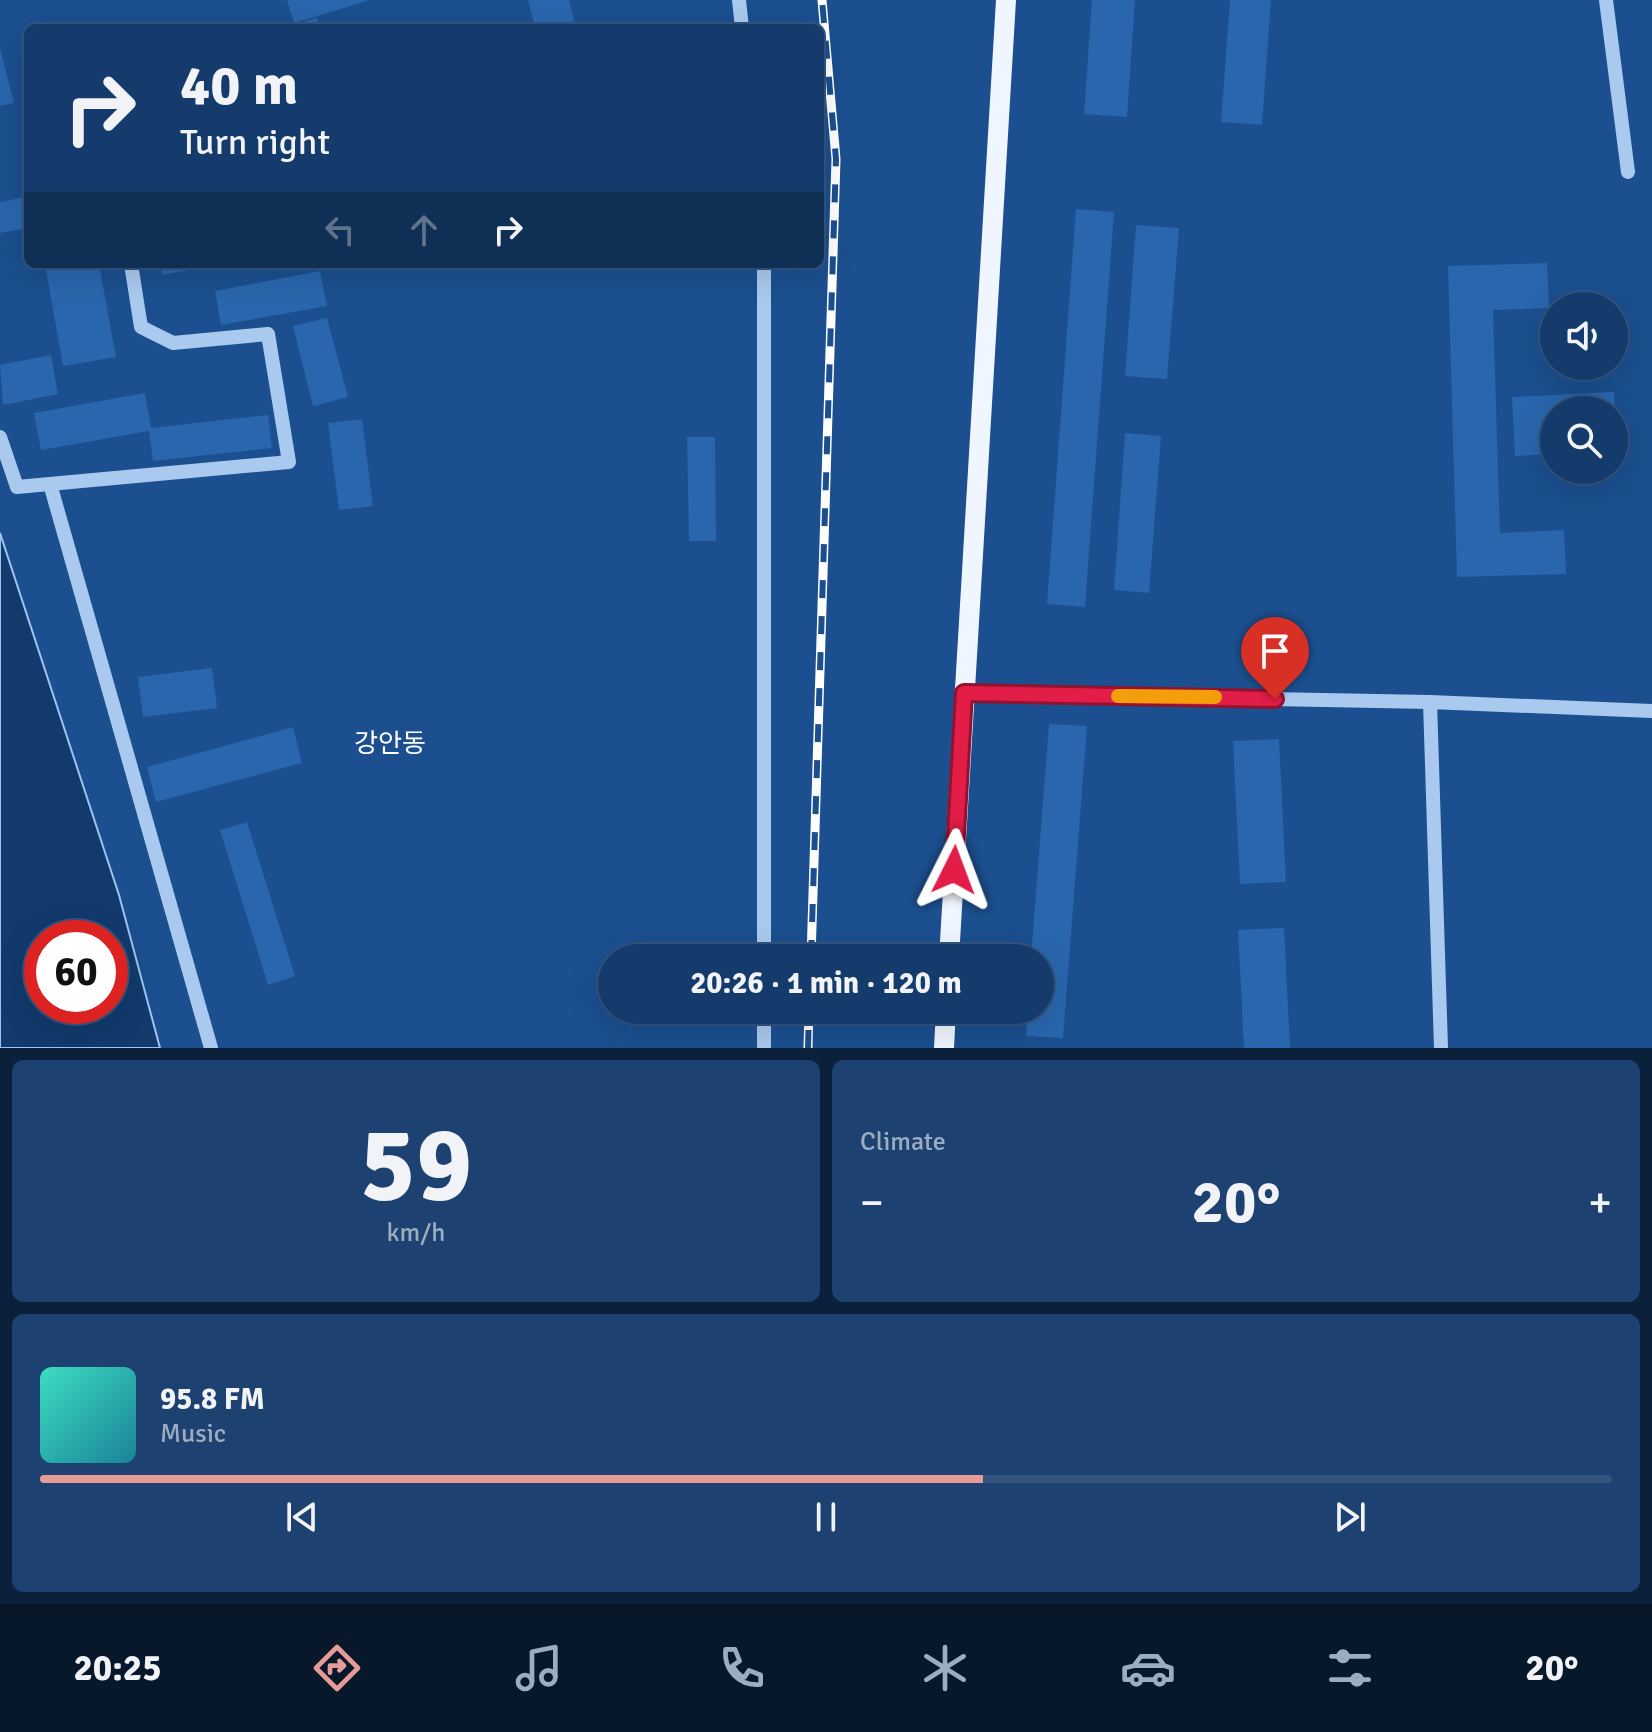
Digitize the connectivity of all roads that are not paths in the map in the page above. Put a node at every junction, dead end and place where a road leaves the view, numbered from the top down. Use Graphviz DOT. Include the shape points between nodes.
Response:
graph roads {
  1 [pos="739,0"];
  2 [pos="1006,0"];
  3 [pos="1606,0"];
  4 [pos="742,24"];
  5 [pos="1628,172"];
  6 [pos="132,268"];
  7 [pos="764,268"];
  8 [pos="0,437"];
  9 [pos="50,484"];
  10 [pos="964,693"];
  11 [pos="1430,702"];
  12 [pos="1652,711"];
  13 [pos="764,944"];
  14 [pos="950,944"];
  15 [pos="764,1024"];
  16 [pos="945,1024"];
  17 [pos="211,1048"];
  18 [pos="764,1048"];
  19 [pos="944,1048"];
  20 [pos="1441,1048"];
  1 -- 4 [label="street"];
  2 -- 10 [label="main road"];
  3 -- 5 [label="street"];
  6 -- 9 [label="street" via="141,327 173,343 268,334 289,462"];
  7 -- 13 [label="street"];
  8 -- 9 [label="street" via="17,487"];
  9 -- 17 [label="street"];
  10 -- 11 [label="street"];
  10 -- 14 [label="main road"];
  11 -- 12 [label="street"];
  11 -- 20 [label="street"];
  15 -- 18 [label="street"];
  16 -- 19 [label="main road"];
}
